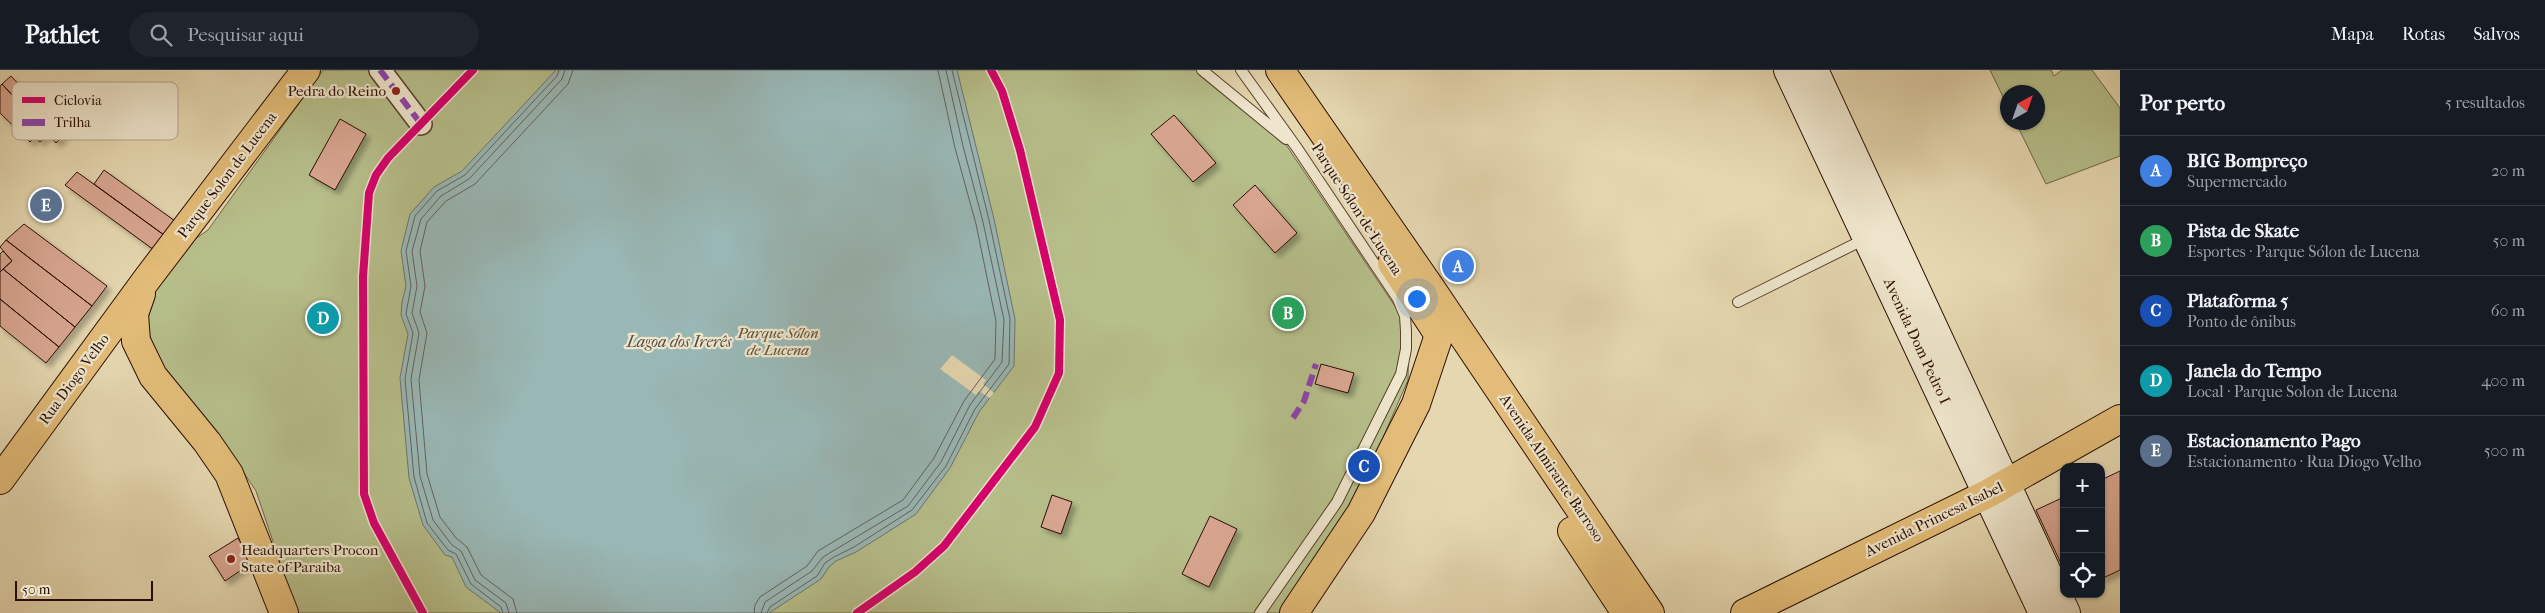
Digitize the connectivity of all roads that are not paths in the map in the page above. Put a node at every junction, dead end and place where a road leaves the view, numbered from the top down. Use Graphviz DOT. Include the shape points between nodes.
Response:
graph roads {
  1 [pos="306,70"];
  2 [pos="380,70"];
  3 [pos="1202,70"];
  4 [pos="1240,70"];
  5 [pos="1267,70"];
  6 [pos="1280,70"];
  7 [pos="1788,70"];
  8 [pos="1814,70"];
  9 [pos="420,124"];
  10 [pos="1297,148"];
  11 [pos="1868,238"];
  12 [pos="147,279"];
  13 [pos="1422,292"];
  14 [pos="1738,302"];
  15 [pos="1446,329"];
  16 [pos="2120,419"];
  17 [pos="0,480"];
  18 [pos="1997,488"];
  19 [pos="284,613"];
  20 [pos="1260,613"];
  21 [pos="1294,613"];
  22 [pos="1626,613"];
  23 [pos="1650,613"];
  24 [pos="1745,613"];
  25 [pos="2044,613"];
  26 [pos="2066,613"];
  1 -- 12 [label="main road, Parque Solon de Lucena"];
  2 -- 9 [label="street"];
  3 -- 10 [label="lane"];
  4 -- 10 [label="lane"];
  5 -- 13 [label="main road, Parque Sólon de Lucena"];
  6 -- 13 [label="main road"];
  7 -- 11 [label="main road, Avenida Dom Pedro I"];
  8 -- 18 [label="main road, Avenida Dom Pedro I"];
  10 -- 20 [label="lane" via="1398,299 1405,316 1406,349 1400,374 1337,502"];
  11 -- 14 [label="lane"];
  11 -- 18 [label="main road, Avenida Dom Pedro I"];
  12 -- 17 [label="main road, Rua Diogo Velho"];
  12 -- 19 [label="main road" via="134,314 136,341 153,376 202,435 228,474"];
  13 -- 15 [label="main road, Parque Sólon de Lucena"];
  15 -- 21 [label="main road" via="1416,404 1361,513"];
  15 -- 22 [label="main road, Avenida Almirante Barroso"];
  15 -- 23 [label="main road, Avenida Almirante Barroso"];
  16 -- 18 [label="main road, Avenida Princesa Isabel"];
  18 -- 24 [label="main road, Avenida Princesa Isabel"];
  18 -- 25 [label="main road, Avenida Dom Pedro I"];
  18 -- 26 [label="main road, Avenida Dom Pedro I"];
}
